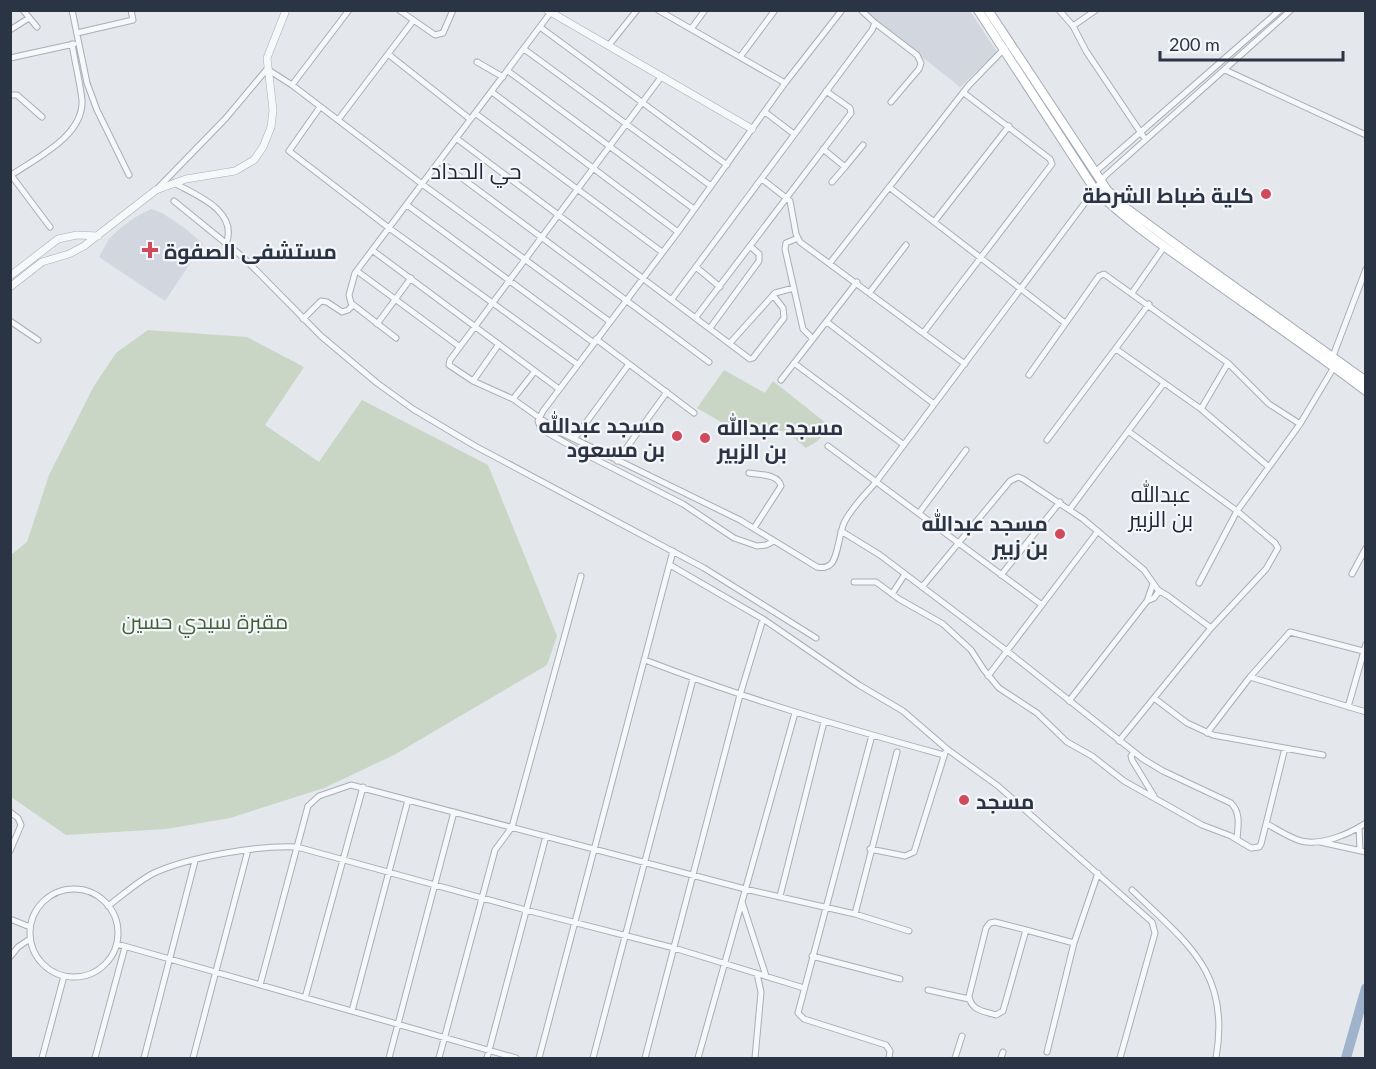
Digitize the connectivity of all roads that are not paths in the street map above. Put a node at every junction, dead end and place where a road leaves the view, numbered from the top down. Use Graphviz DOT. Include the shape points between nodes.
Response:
graph roads {
  1 [pos="23,10"];
  2 [pos="72,10"];
  3 [pos="131,10"];
  4 [pos="286,10"];
  5 [pos="349,10"];
  6 [pos="399,10"];
  7 [pos="453,10"];
  8 [pos="637,10"];
  9 [pos="657,10"];
  10 [pos="705,10"];
  11 [pos="775,10"];
  12 [pos="842,10"];
  13 [pos="861,10"];
  14 [pos="978,10"];
  15 [pos="988,10"];
  16 [pos="1059,10"];
  17 [pos="1096,10"];
  18 [pos="1280,10"];
  19 [pos="1292,10"];
  20 [pos="549,11"];
  21 [pos="29,18"];
  22 [pos="413,21"];
  23 [pos="875,23"];
  24 [pos="1073,26"];
  25 [pos="38,27"];
  26 [pos="540,27"];
  27 [pos="691,29"];
  28 [pos="10,30"];
  29 [pos="77,33"];
  30 [pos="79,43"];
  31 [pos="72,44"];
  32 [pos="609,45"];
  33 [pos="1007,46"];
  34 [pos="524,49"];
  35 [pos="388,54"];
  36 [pos="740,57"];
  37 [pos="10,58"];
  38 [pos="477,62"];
  39 [pos="267,69"];
  40 [pos="1225,70"];
  41 [pos="508,71"];
  42 [pos="662,76"];
  43 [pos="503,77"];
  44 [pos="785,83"];
  45 [pos="292,85"];
  46 [pos="826,91"];
  47 [pos="492,92"];
  48 [pos="964,93"];
  49 [pos="10,95"];
  50 [pos="891,102"];
  51 [pos="642,103"];
  52 [pos="320,107"];
  53 [pos="765,112"];
  54 [pos="475,114"];
  55 [pos="42,117"];
  56 [pos="470,119"];
  57 [pos="338,120"];
  58 [pos="627,124"];
  59 [pos="1010,126"];
  60 [pos="753,129"];
  61 [pos="794,134"];
  62 [pos="1141,134"];
  63 [pos="1365,135"];
  64 [pos="456,138"];
  65 [pos="1145,140"];
  66 [pos="863,145"];
  67 [pos="609,147"];
  68 [pos="823,149"];
  69 [pos="439,161"];
  70 [pos="727,165"];
  71 [pos="845,167"];
  72 [pos="594,168"];
  73 [pos="1094,173"];
  74 [pos="11,175"];
  75 [pos="129,175"];
  76 [pos="762,179"];
  77 [pos="832,182"];
  78 [pos="174,183"];
  79 [pos="422,184"];
  80 [pos="711,186"];
  81 [pos="1098,186"];
  82 [pos="889,187"];
  83 [pos="156,190"];
  84 [pos="577,190"];
  85 [pos="786,198"];
  86 [pos="174,201"];
  87 [pos="407,204"];
  88 [pos="694,208"];
  89 [pos="560,214"];
  90 [pos="934,222"];
  91 [pos="50,227"];
  92 [pos="389,228"];
  93 [pos="678,232"];
  94 [pos="98,236"];
  95 [pos="542,237"];
  96 [pos="798,238"];
  97 [pos="226,244"];
  98 [pos="906,246"];
  99 [pos="751,247"];
  100 [pos="1164,247"];
  101 [pos="372,250"];
  102 [pos="662,252"];
  103 [pos="34,257"];
  104 [pos="981,258"];
  105 [pos="525,260"];
  106 [pos="42,262"];
  107 [pos="830,263"];
  108 [pos="696,267"];
  109 [pos="357,271"];
  110 [pos="1365,273"];
  111 [pos="10,276"];
  112 [pos="642,277"];
  113 [pos="411,278"];
  114 [pos="510,280"];
  115 [pos="857,282"];
  116 [pos="10,287"];
  117 [pos="720,287"];
  118 [pos="794,288"];
  119 [pos="1020,288"];
  120 [pos="870,292"];
  121 [pos="1132,293"];
  122 [pos="773,295"];
  123 [pos="395,299"];
  124 [pos="672,299"];
  125 [pos="626,300"];
  126 [pos="493,303"];
  127 [pos="1149,304"];
  128 [pos="353,305"];
  129 [pos="696,317"];
  130 [pos="303,319"];
  131 [pos="10,321"];
  132 [pos="609,321"];
  133 [pos="826,321"];
  134 [pos="1065,323"];
  135 [pos="377,324"];
  136 [pos="476,327"];
  137 [pos="710,328"];
  138 [pos="924,332"];
  139 [pos="396,338"];
  140 [pos="813,339"];
  141 [pos="38,340"];
  142 [pos="595,341"];
  143 [pos="499,344"];
  144 [pos="730,344"];
  145 [pos="460,347"];
  146 [pos="1116,349"];
  147 [pos="1332,356"];
  148 [pos="709,362"];
  149 [pos="794,363"];
  150 [pos="1228,363"];
  151 [pos="577,364"];
  152 [pos="629,364"];
  153 [pos="965,364"];
  154 [pos="1334,367"];
  155 [pos="535,371"];
  156 [pos="1029,375"];
  157 [pos="781,380"];
  158 [pos="473,381"];
  159 [pos="1365,381"];
  160 [pos="1164,382"];
  161 [pos="559,389"];
  162 [pos="667,392"];
  163 [pos="1365,392"];
  164 [pos="513,399"];
  165 [pos="934,404"];
  166 [pos="1201,409"];
  167 [pos="694,413"];
  168 [pos="539,419"];
  169 [pos="1300,424"];
  170 [pos="1128,431"];
  171 [pos="574,439"];
  172 [pos="1047,440"];
  173 [pos="904,445"];
  174 [pos="828,446"];
  175 [pos="966,450"];
  176 [pos="617,461"];
  177 [pos="1269,467"];
  178 [pos="749,473"];
  179 [pos="876,482"];
  180 [pos="1060,502"];
  181 [pos="1070,509"];
  182 [pos="1237,511"];
  183 [pos="919,513"];
  184 [pos="754,528"];
  185 [pos="841,531"];
  186 [pos="1098,531"];
  187 [pos="774,541"];
  188 [pos="958,543"];
  189 [pos="1365,548"];
  190 [pos="674,551"];
  191 [pos="670,565"];
  192 [pos="905,574"];
  193 [pos="1001,574"];
  194 [pos="1352,574"];
  195 [pos="581,576"];
  196 [pos="854,582"];
  197 [pos="1199,583"];
  198 [pos="1153,584"];
  199 [pos="922,587"];
  200 [pos="1160,591"];
  201 [pos="892,594"];
  202 [pos="753,597"];
  203 [pos="1147,601"];
  204 [pos="1042,605"];
  205 [pos="749,610"];
  206 [pos="763,619"];
  207 [pos="1210,628"];
  208 [pos="816,638"];
  209 [pos="1365,644"];
  210 [pos="1007,651"];
  211 [pos="1363,651"];
  212 [pos="645,660"];
  213 [pos="988,676"];
  214 [pos="1250,677"];
  215 [pos="693,679"];
  216 [pos="740,695"];
  217 [pos="1154,699"];
  218 [pos="1069,701"];
  219 [pos="1348,707"];
  220 [pos="1365,712"];
  221 [pos="795,713"];
  222 [pos="824,722"];
  223 [pos="1207,733"];
  224 [pos="872,735"];
  225 [pos="1119,741"];
  226 [pos="1286,748"];
  227 [pos="897,752"];
  228 [pos="945,752"];
  229 [pos="1134,752"];
  230 [pos="1323,755"];
  231 [pos="363,787"];
  232 [pos="1155,798"];
  233 [pos="408,800"];
  234 [pos="10,812"];
  235 [pos="454,812"];
  236 [pos="1365,823"];
  237 [pos="1267,824"];
  238 [pos="512,827"];
  239 [pos="1359,827"];
  240 [pos="546,836"];
  241 [pos="1237,839"];
  242 [pos="1318,841"];
  243 [pos="297,847"];
  244 [pos="595,849"];
  245 [pos="870,849"];
  246 [pos="10,850"];
  247 [pos="248,850"];
  248 [pos="1363,851"];
  249 [pos="343,859"];
  250 [pos="195,861"];
  251 [pos="645,862"];
  252 [pos="389,872"];
  253 [pos="1098,873"];
  254 [pos="693,875"];
  255 [pos="435,884"];
  256 [pos="745,888"];
  257 [pos="1132,890"];
  258 [pos="780,896"];
  259 [pos="481,897"];
  260 [pos="741,901"];
  261 [pos="108,906"];
  262 [pos="825,907"];
  263 [pos="526,910"];
  264 [pos="855,914"];
  265 [pos="10,919"];
  266 [pos="575,922"];
  267 [pos="30,927"];
  268 [pos="1026,930"];
  269 [pos="909,931"];
  270 [pos="624,935"];
  271 [pos="30,939"];
  272 [pos="1074,943"];
  273 [pos="117,944"];
  274 [pos="125,946"];
  275 [pos="674,948"];
  276 [pos="812,956"];
  277 [pos="10,957"];
  278 [pos="170,959"];
  279 [pos="724,963"];
  280 [pos="215,972"];
  281 [pos="757,974"];
  282 [pos="64,976"];
  283 [pos="766,976"];
  284 [pos="900,979"];
  285 [pos="260,985"];
  286 [pos="804,988"];
  287 [pos="928,990"];
  288 [pos="305,998"];
  289 [pos="969,999"];
  290 [pos="352,1011"];
  291 [pos="397,1024"];
  292 [pos="962,1036"];
  293 [pos="444,1038"];
  294 [pos="489,1051"];
  295 [pos="1003,1052"];
  296 [pos="1047,1052"];
  297 [pos="42,1059"];
  298 [pos="95,1059"];
  299 [pos="144,1059"];
  300 [pos="193,1059"];
  301 [pos="389,1059"];
  302 [pos="439,1059"];
  303 [pos="487,1059"];
  304 [pos="516,1059"];
  305 [pos="539,1059"];
  306 [pos="593,1059"];
  307 [pos="645,1059"];
  308 [pos="698,1059"];
  309 [pos="755,1059"];
  310 [pos="889,1059"];
  311 [pos="955,1059"];
  312 [pos="1001,1059"];
  313 [pos="1120,1059"];
  314 [pos="1216,1059"];
  1 -- 21 [label="street"];
  2 -- 29 [label="street"];
  3 -- 29 [label="street" via="133,20"];
  4 -- 39 [label="street" via="269,51"];
  5 -- 45 [label="street"];
  6 -- 22 [label="street"];
  7 -- 22 [label="street" via="446,29 439,35"];
  8 -- 32 [label="street"];
  9 -- 27 [label="street"];
  10 -- 27 [label="street"];
  11 -- 36 [label="street"];
  12 -- 44 [label="street"];
  13 -- 23 [label="street"];
  14 -- 33 [label="main road"];
  15 -- 33 [label="main road"];
  16 -- 24 [label="street"];
  17 -- 24 [label="street"];
  18 -- 62 [label="street"];
  19 -- 40 [label="street"];
  20 -- 26 [label="street"];
  20 -- 32 [label="street"];
  21 -- 25 [label="street"];
  21 -- 28 [label="street"];
  22 -- 35 [label="street"];
  23 -- 46 [label="street"];
  23 -- 50 [label="street" via="917,55 921,63"];
  24 -- 62 [label="street"];
  26 -- 34 [label="street"];
  26 -- 51 [label="street"];
  27 -- 36 [label="street"];
  29 -- 30 [label="street"];
  30 -- 31 [label="street"];
  30 -- 75 [label="street" via="97,110"];
  31 -- 37 [label="street"];
  31 -- 74 [label="street" via="82,101 76,123 63,139"];
  32 -- 42 [label="street"];
  33 -- 48 [label="street"];
  33 -- 73 [label="main road"];
  33 -- 81 [label="main road"];
  34 -- 41 [label="street"];
  34 -- 58 [label="street"];
  35 -- 56 [label="street"];
  35 -- 57 [label="street"];
  36 -- 44 [label="street"];
  38 -- 43 [label="street"];
  39 -- 45 [label="street"];
  39 -- 78 [label="street" via="273,118 258,155 235,171"];
  39 -- 83 [label="street"];
  40 -- 63 [label="street"];
  40 -- 65 [label="street"];
  41 -- 43 [label="street"];
  41 -- 67 [label="street"];
  42 -- 51 [label="street"];
  42 -- 60 [label="street"];
  43 -- 47 [label="street"];
  44 -- 53 [label="street"];
  45 -- 52 [label="street"];
  46 -- 61 [label="street"];
  46 -- 68 [label="street" via="851,111"];
  47 -- 54 [label="street"];
  47 -- 72 [label="street"];
  48 -- 59 [label="street"];
  48 -- 82 [label="street"];
  49 -- 55 [label="street" via="17,95"];
  51 -- 58 [label="street"];
  51 -- 70 [label="street"];
  52 -- 57 [label="street"];
  52 -- 92 [label="street" via="289,151"];
  53 -- 60 [label="street"];
  53 -- 61 [label="street"];
  54 -- 56 [label="street"];
  54 -- 84 [label="street"];
  56 -- 64 [label="street"];
  57 -- 79 [label="street"];
  58 -- 67 [label="street"];
  58 -- 80 [label="street"];
  59 -- 90 [label="street"];
  59 -- 104 [label="street" via="1052,164"];
  60 -- 70 [label="street"];
  61 -- 76 [label="street"];
  62 -- 65 [label="street"];
  62 -- 73 [label="street"];
  64 -- 69 [label="street"];
  64 -- 89 [label="street"];
  65 -- 81 [label="street" via="1108,172"];
  66 -- 71 [label="street"];
  67 -- 72 [label="street"];
  67 -- 88 [label="street"];
  68 -- 71 [label="street"];
  68 -- 85 [label="street"];
  69 -- 79 [label="street"];
  69 -- 95 [label="street"];
  70 -- 80 [label="street"];
  71 -- 77 [label="street"];
  72 -- 84 [label="street"];
  72 -- 93 [label="street"];
  73 -- 81 [label="main road"];
  74 -- 91 [label="street"];
  76 -- 85 [label="street"];
  76 -- 108 [label="street"];
  78 -- 83 [label="street"];
  78 -- 97 [label="street" via="209,201 226,219"];
  79 -- 87 [label="street"];
  79 -- 105 [label="street"];
  80 -- 88 [label="street"];
  81 -- 100 [label="main road" via="1109,204"];
  81 -- 119 [label="street"];
  81 -- 147 [label="main road"];
  82 -- 90 [label="street"];
  82 -- 107 [label="street"];
  83 -- 94 [label="street"];
  84 -- 89 [label="street"];
  84 -- 102 [label="street"];
  85 -- 96 [label="street" via="792,205"];
  85 -- 99 [label="street"];
  86 -- 97 [label="street"];
  87 -- 92 [label="street"];
  87 -- 114 [label="street"];
  88 -- 93 [label="street"];
  89 -- 95 [label="street"];
  89 -- 112 [label="street"];
  90 -- 104 [label="street"];
  92 -- 101 [label="street"];
  92 -- 126 [label="street"];
  93 -- 102 [label="street"];
  94 -- 103 [label="street" via="67,236"];
  94 -- 106 [label="street" via="74,252"];
  95 -- 105 [label="street"];
  95 -- 125 [label="street"];
  96 -- 107 [label="street"];
  96 -- 118 [label="street" via="785,246"];
  97 -- 130 [label="street"];
  98 -- 120 [label="street"];
  99 -- 117 [label="street"];
  99 -- 137 [label="street" via="759,254 759,261"];
  100 -- 121 [label="street"];
  100 -- 154 [label="main road"];
  101 -- 109 [label="street"];
  101 -- 113 [label="street"];
  102 -- 112 [label="street"];
  103 -- 106 [label="street"];
  103 -- 111 [label="street"];
  104 -- 119 [label="street"];
  104 -- 138 [label="street"];
  105 -- 114 [label="street"];
  105 -- 132 [label="street"];
  106 -- 116 [label="street"];
  107 -- 115 [label="street"];
  108 -- 117 [label="street"];
  108 -- 124 [label="street"];
  109 -- 123 [label="street"];
  109 -- 128 [label="street" via="349,295"];
  110 -- 147 [label="street"];
  112 -- 124 [label="street"];
  112 -- 125 [label="street"];
  113 -- 123 [label="street"];
  113 -- 136 [label="street"];
  114 -- 126 [label="street"];
  114 -- 142 [label="street"];
  115 -- 120 [label="street"];
  115 -- 133 [label="street"];
  117 -- 129 [label="street"];
  118 -- 122 [label="street"];
  118 -- 140 [label="street" via="803,329"];
  119 -- 134 [label="street"];
  119 -- 153 [label="street"];
  120 -- 138 [label="street"];
  121 -- 127 [label="street"];
  121 -- 134 [label="street" via="1102,274"];
  122 -- 144 [label="street"];
  122 -- 144 [label="street" via="784,318 753,358"];
  123 -- 135 [label="street"];
  123 -- 145 [label="street"];
  124 -- 129 [label="street"];
  125 -- 132 [label="street"];
  125 -- 148 [label="street"];
  126 -- 136 [label="street"];
  126 -- 151 [label="street"];
  127 -- 146 [label="street"];
  127 -- 150 [label="street"];
  128 -- 130 [label="street" via="342,312 322,301"];
  128 -- 135 [label="street"];
  129 -- 137 [label="street"];
  130 -- 190 [label="street" via="377,382 432,421"];
  131 -- 141 [label="street"];
  132 -- 142 [label="street"];
  133 -- 140 [label="street"];
  133 -- 165 [label="street"];
  134 -- 156 [label="street"];
  135 -- 139 [label="street"];
  136 -- 143 [label="street"];
  136 -- 145 [label="street"];
  137 -- 144 [label="street"];
  138 -- 153 [label="street"];
  140 -- 149 [label="street"];
  142 -- 151 [label="street"];
  142 -- 152 [label="street"];
  143 -- 155 [label="street"];
  143 -- 158 [label="street"];
  145 -- 158 [label="street" via="449,365"];
  146 -- 160 [label="street"];
  146 -- 172 [label="street"];
  147 -- 159 [label="main road"];
  149 -- 157 [label="street"];
  149 -- 173 [label="street"];
  150 -- 166 [label="street"];
  150 -- 169 [label="street" via="1269,404"];
  151 -- 161 [label="street"];
  152 -- 162 [label="street"];
  152 -- 171 [label="street"];
  153 -- 165 [label="street"];
  154 -- 163 [label="main road"];
  154 -- 169 [label="street"];
  155 -- 161 [label="street"];
  155 -- 164 [label="street"];
  158 -- 164 [label="street"];
  160 -- 166 [label="street"];
  160 -- 170 [label="street"];
  161 -- 168 [label="street"];
  162 -- 167 [label="street"];
  162 -- 176 [label="street"];
  164 -- 168 [label="street"];
  165 -- 173 [label="street"];
  166 -- 177 [label="street"];
  168 -- 171 [label="street"];
  168 -- 187 [label="street" via="541,429 683,504 734,538 757,546"];
  169 -- 177 [label="street"];
  170 -- 181 [label="street"];
  170 -- 182 [label="street"];
  171 -- 176 [label="street"];
  173 -- 179 [label="street"];
  174 -- 179 [label="street"];
  175 -- 183 [label="street"];
  176 -- 184 [label="street"];
  177 -- 182 [label="street"];
  178 -- 184 [label="street" via="776,478 781,486"];
  179 -- 183 [label="street"];
  179 -- 185 [label="street" via="848,516"];
  180 -- 181 [label="street"];
  180 -- 188 [label="street" via="1023,479 1013,478"];
  180 -- 193 [label="street"];
  181 -- 186 [label="street"];
  182 -- 197 [label="street"];
  182 -- 207 [label="street" via="1275,543 1277,551 1259,577"];
  183 -- 188 [label="street"];
  184 -- 187 [label="street"];
  185 -- 187 [label="street" via="833,561 824,568"];
  185 -- 192 [label="street"];
  186 -- 198 [label="street" via="1144,570"];
  186 -- 204 [label="street"];
  188 -- 193 [label="street"];
  188 -- 199 [label="street"];
  189 -- 194 [label="street"];
  190 -- 191 [label="street"];
  190 -- 202 [label="street"];
  191 -- 205 [label="street"];
  191 -- 212 [label="street"];
  192 -- 199 [label="street"];
  192 -- 201 [label="street"];
  193 -- 204 [label="street"];
  195 -- 238 [label="street"];
  196 -- 201 [label="street" via="873,581"];
  198 -- 200 [label="street"];
  198 -- 203 [label="street"];
  199 -- 210 [label="street"];
  200 -- 203 [label="street"];
  200 -- 207 [label="street"];
  201 -- 213 [label="street" via="952,631"];
  202 -- 205 [label="street"];
  202 -- 208 [label="street"];
  203 -- 218 [label="street"];
  204 -- 210 [label="street"];
  205 -- 206 [label="street"];
  206 -- 216 [label="street"];
  206 -- 228 [label="street" via="903,711"];
  207 -- 217 [label="street"];
  209 -- 211 [label="street"];
  210 -- 213 [label="street"];
  210 -- 218 [label="street"];
  211 -- 214 [label="street" via="1290,632"];
  211 -- 219 [label="street"];
  212 -- 215 [label="street"];
  212 -- 244 [label="street"];
  213 -- 232 [label="street" via="1037,713 1067,742"];
  214 -- 219 [label="street"];
  214 -- 223 [label="street"];
  215 -- 216 [label="street"];
  215 -- 251 [label="street"];
  216 -- 221 [label="street"];
  216 -- 254 [label="street"];
  217 -- 223 [label="street"];
  217 -- 225 [label="street"];
  218 -- 225 [label="street"];
  219 -- 220 [label="street"];
  221 -- 222 [label="street"];
  221 -- 256 [label="street"];
  222 -- 224 [label="street"];
  222 -- 258 [label="street"];
  223 -- 226 [label="street"];
  224 -- 228 [label="street"];
  224 -- 262 [label="street"];
  225 -- 229 [label="street"];
  226 -- 230 [label="street"];
  226 -- 237 [label="street"];
  227 -- 245 [label="street"];
  228 -- 245 [label="street" via="916,850 905,856"];
  228 -- 253 [label="street" via="991,780"];
  229 -- 232 [label="street" via="1132,760"];
  229 -- 241 [label="street" via="1233,804 1238,815"];
  231 -- 233 [label="street"];
  231 -- 243 [label="street" via="345,786 313,799"];
  231 -- 249 [label="street"];
  232 -- 241 [label="street" via="1202,825"];
  233 -- 235 [label="street"];
  233 -- 252 [label="street"];
  234 -- 246 [label="street" via="21,825"];
  235 -- 238 [label="street"];
  235 -- 255 [label="street"];
  236 -- 239 [label="street"];
  237 -- 241 [label="street" via="1259,847 1251,848"];
  237 -- 242 [label="street" via="1303,842"];
  238 -- 240 [label="street"];
  238 -- 259 [label="street" via="495,850"];
  239 -- 242 [label="street"];
  239 -- 248 [label="street"];
  240 -- 244 [label="street"];
  240 -- 263 [label="street"];
  242 -- 248 [label="street"];
  243 -- 247 [label="street"];
  243 -- 249 [label="street"];
  243 -- 285 [label="street"];
  244 -- 251 [label="street"];
  244 -- 266 [label="street"];
  245 -- 264 [label="street"];
  247 -- 250 [label="street"];
  247 -- 280 [label="street"];
  249 -- 252 [label="street"];
  249 -- 288 [label="street"];
  250 -- 261 [label="street" via="150,876"];
  250 -- 278 [label="street"];
  251 -- 254 [label="street"];
  251 -- 270 [label="street"];
  252 -- 255 [label="street"];
  252 -- 290 [label="street"];
  253 -- 272 [label="street"];
  253 -- 313 [label="street" via="1152,922 1155,930"];
  254 -- 256 [label="street"];
  254 -- 275 [label="street"];
  255 -- 259 [label="street"];
  255 -- 291 [label="street"];
  256 -- 258 [label="street"];
  256 -- 260 [label="street"];
  257 -- 314 [label="street" via="1185,940 1209,975 1219,1015"];
  258 -- 262 [label="street"];
  259 -- 263 [label="street"];
  259 -- 293 [label="street"];
  260 -- 279 [label="street"];
  260 -- 283 [label="street"];
  261 -- 267 [label="street" via="89,892 66,890 45,900"];
  261 -- 273 [label="street" via="117,924"];
  262 -- 264 [label="street"];
  262 -- 276 [label="street"];
  263 -- 266 [label="street"];
  263 -- 294 [label="street"];
  264 -- 269 [label="street"];
  265 -- 267 [label="street"];
  266 -- 270 [label="street"];
  266 -- 305 [label="street"];
  267 -- 271 [label="street"];
  268 -- 272 [label="street"];
  268 -- 289 [label="street" via="995,922 987,926"];
  268 -- 289 [label="street" via="1002,1013 979,1010"];
  270 -- 275 [label="street"];
  270 -- 306 [label="street"];
  271 -- 277 [label="street"];
  271 -- 282 [label="street" via="44,966"];
  272 -- 296 [label="street"];
  273 -- 274 [label="street"];
  273 -- 282 [label="street" via="110,960 97,971 81,977"];
  274 -- 278 [label="street"];
  274 -- 298 [label="street"];
  275 -- 279 [label="street"];
  275 -- 307 [label="street"];
  276 -- 284 [label="street"];
  276 -- 286 [label="street"];
  278 -- 280 [label="street"];
  278 -- 299 [label="street"];
  279 -- 281 [label="street"];
  279 -- 308 [label="street"];
  280 -- 285 [label="street"];
  280 -- 300 [label="street"];
  281 -- 283 [label="street"];
  281 -- 309 [label="street" via="761,992"];
  282 -- 297 [label="street"];
  283 -- 286 [label="street"];
  285 -- 288 [label="street"];
  286 -- 310 [label="street" via="798,1010 801,1018 886,1045"];
  287 -- 289 [label="street"];
  288 -- 290 [label="street"];
  290 -- 291 [label="street"];
  291 -- 293 [label="street"];
  291 -- 301 [label="street"];
  292 -- 311 [label="street"];
  293 -- 294 [label="street"];
  293 -- 302 [label="street"];
  294 -- 303 [label="street"];
  294 -- 304 [label="street"];
  295 -- 312 [label="street"];
}
